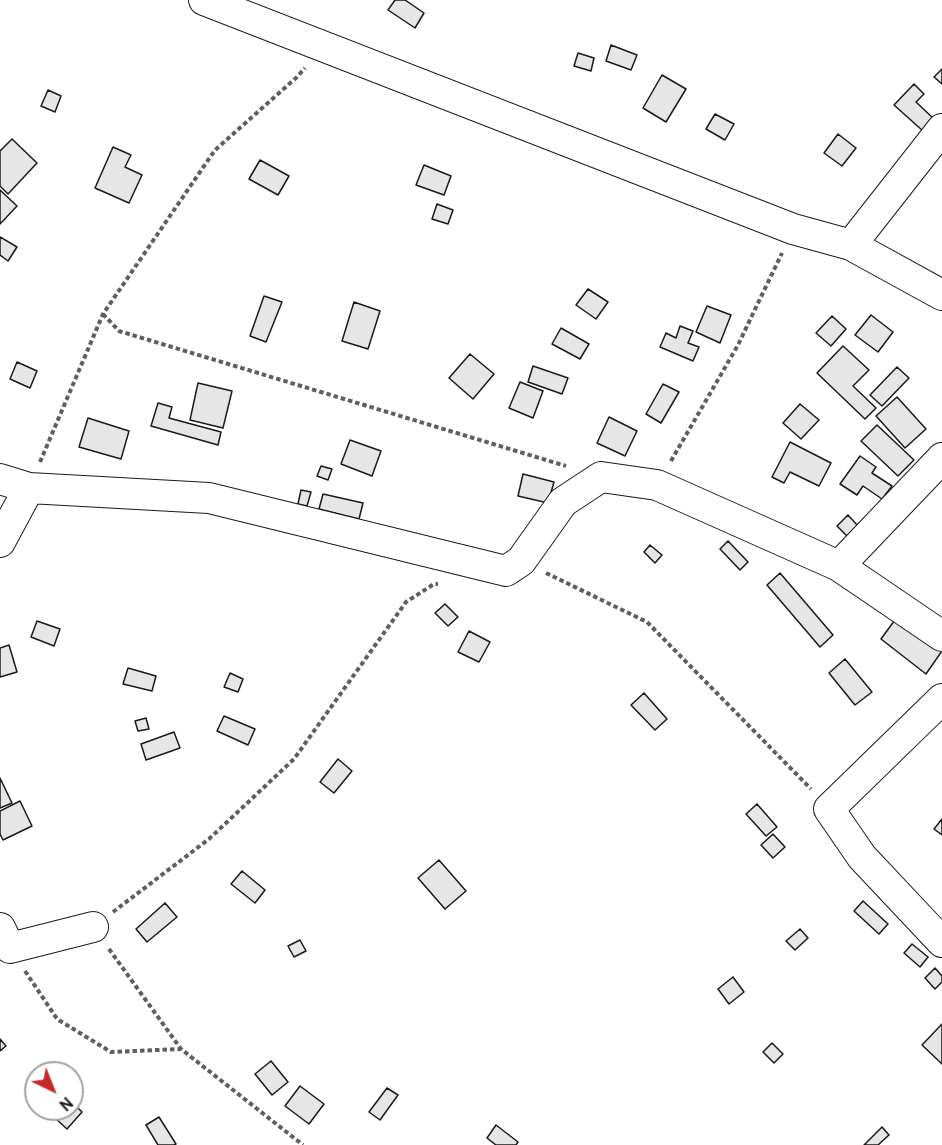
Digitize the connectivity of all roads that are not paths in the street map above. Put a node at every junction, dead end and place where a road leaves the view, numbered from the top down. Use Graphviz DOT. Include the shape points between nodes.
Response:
graph roads {
  1 [pos="204,0"];
  2 [pos="942,129"];
  3 [pos="851,245"];
  4 [pos="942,296"];
  5 [pos="942,458"];
  6 [pos="0,479"];
  7 [pos="29,488"];
  8 [pos="0,542"];
  9 [pos="839,566"];
  10 [pos="942,636"];
  11 [pos="942,699"];
  12 [pos="93,927"];
  13 [pos="5,938"];
  14 [pos="942,942"];
  1 -- 3 [label="street" via="793,229"];
  2 -- 3 [label="street"];
  3 -- 4 [label="street"];
  5 -- 9 [label="street"];
  6 -- 7 [label="street"];
  7 -- 8 [label="street"];
  7 -- 9 [label="street" via="209,498 506,571 521,561 563,502 601,477 657,485"];
  9 -- 10 [label="street"];
  11 -- 14 [label="street" via="829,808 862,857"];
  12 -- 13 [label="street"];
}
